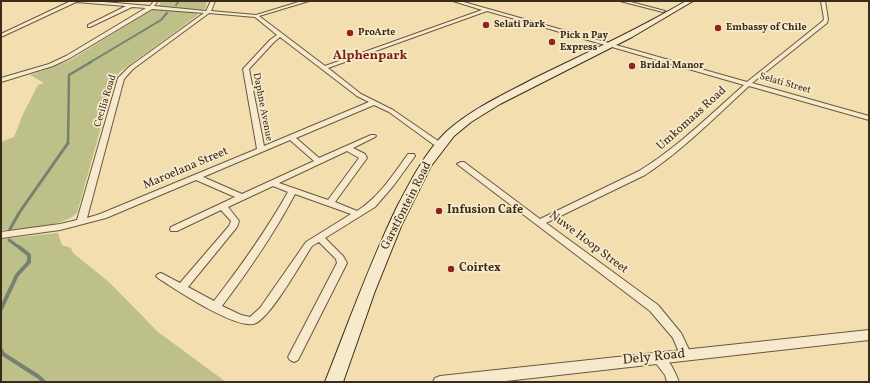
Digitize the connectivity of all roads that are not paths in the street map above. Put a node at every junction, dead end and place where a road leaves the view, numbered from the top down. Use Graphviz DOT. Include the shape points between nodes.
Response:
graph roads {
  1 [pos="74,1"];
  2 [pos="78,1"];
  3 [pos="156,1"];
  4 [pos="213,1"];
  5 [pos="307,1"];
  6 [pos="455,1"];
  7 [pos="622,1"];
  8 [pos="680,1"];
  9 [pos="690,1"];
  10 [pos="823,1"];
  11 [pos="130,5"];
  12 [pos="151,7"];
  13 [pos="486,10"];
  14 [pos="664,10"];
  15 [pos="208,12"];
  16 [pos="256,16"];
  17 [pos="90,26"];
  18 [pos="280,35"];
  19 [pos="1,36"];
  20 [pos="607,43"];
  21 [pos="324,68"];
  22 [pos="1,80"];
  23 [pos="748,84"];
  24 [pos="375,102"];
  25 [pos="869,118"];
  26 [pos="373,136"];
  27 [pos="291,138"];
  28 [pos="440,145"];
  29 [pos="346,148"];
  30 [pos="260,150"];
  31 [pos="411,156"];
  32 [pos="318,161"];
  33 [pos="461,164"];
  34 [pos="197,177"];
  35 [pos="273,183"];
  36 [pos="292,192"];
  37 [pos="241,197"];
  38 [pos="331,202"];
  39 [pos="222,206"];
  40 [pos="358,214"];
  41 [pos="81,222"];
  42 [pos="540,222"];
  43 [pos="174,229"];
  44 [pos="1,235"];
  45 [pos="318,237"];
  46 [pos="161,276"];
  47 [pos="182,287"];
  48 [pos="215,307"];
  49 [pos="869,334"];
  50 [pos="685,354"];
  51 [pos="294,357"];
  52 [pos="658,358"];
  53 [pos="334,382"];
  54 [pos="440,382"];
  55 [pos="673,382"];
  1 -- 19 [label="street"];
  2 -- 11 [label="street"];
  3 -- 12 [label="street"];
  4 -- 15 [label="street, Cecilia Road"];
  5 -- 16 [label="street"];
  6 -- 13 [label="street, Selati Street"];
  7 -- 14 [label="street"];
  8 -- 14 [label="main road, Garstfontein Road"];
  9 -- 20 [label="main road, Garstfontein Road" via="656,21"];
  10 -- 23 [label="street, Umkomaas Road" via="825,22"];
  11 -- 12 [label="street"];
  11 -- 17 [label="street"];
  12 -- 15 [label="street"];
  12 -- 22 [label="street" via="61,61"];
  13 -- 20 [label="street, Selati Street"];
  13 -- 21 [label="street"];
  14 -- 20 [label="main road, Garstfontein Road"];
  15 -- 16 [label="street"];
  15 -- 41 [label="street, Cecilia Road" via="131,68 122,78"];
  16 -- 18 [label="street"];
  18 -- 21 [label="street"];
  18 -- 30 [label="street, Daphne Avenue" via="246,69"];
  20 -- 23 [label="street, Selati Street"];
  20 -- 28 [label="main road, Garstfontein Road" via="473,116"];
  21 -- 24 [label="street" via="359,95"];
  23 -- 25 [label="street, Selati Street"];
  23 -- 42 [label="street, Umkomaas Road" via="674,151 656,164"];
  24 -- 27 [label="street, Maroelana Street"];
  24 -- 28 [label="street"];
  26 -- 29 [label="street"];
  27 -- 30 [label="street, Maroelana Street"];
  27 -- 32 [label="street"];
  28 -- 53 [label="main road, Garstfontein Road" via="415,185 380,258"];
  29 -- 32 [label="street"];
  29 -- 38 [label="street" via="363,158"];
  30 -- 34 [label="street, Maroelana Street"];
  31 -- 40 [label="street" via="378,199"];
  32 -- 35 [label="street"];
  33 -- 42 [label="street, Nuwe Hoop Street"];
  34 -- 37 [label="street"];
  34 -- 41 [label="street, Maroelana Street" via="103,216"];
  35 -- 36 [label="street"];
  35 -- 37 [label="street"];
  36 -- 38 [label="street"];
  36 -- 48 [label="street" via="244,269"];
  37 -- 39 [label="street"];
  38 -- 40 [label="street"];
  39 -- 43 [label="street"];
  39 -- 47 [label="street" via="235,221 234,227"];
  40 -- 45 [label="street"];
  41 -- 44 [label="street, Maroelana Street"];
  42 -- 50 [label="street, Nuwe Hoop Street" via="654,308 677,336"];
  45 -- 48 [label="street" via="304,250 258,318 245,320"];
  45 -- 51 [label="street" via="342,263"];
  46 -- 47 [label="street"];
  47 -- 48 [label="street"];
  49 -- 50 [label="street, Dely Road"];
  50 -- 52 [label="street, Dely Road"];
  52 -- 54 [label="street, Dely Road"];
  52 -- 55 [label="street" via="670,373"];
}
